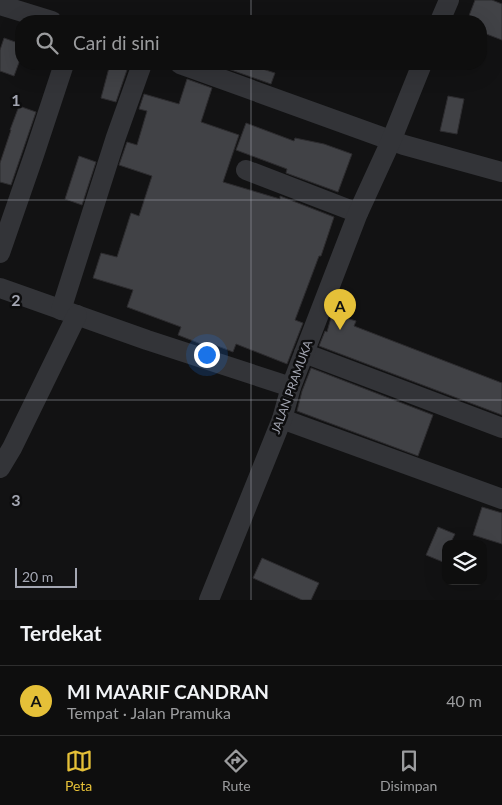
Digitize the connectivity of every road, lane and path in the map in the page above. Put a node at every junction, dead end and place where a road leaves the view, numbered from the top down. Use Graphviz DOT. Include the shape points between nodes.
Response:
graph roads {
  1 [pos="449,0"];
  2 [pos="0,5"];
  3 [pos="32,15"];
  4 [pos="443,15"];
  5 [pos="62,70"];
  6 [pos="140,70"];
  7 [pos="196,70"];
  8 [pos="420,70"];
  9 [pos="390,141"];
  10 [pos="246,170"];
  11 [pos="502,172"];
  12 [pos="358,213"];
  13 [pos="0,253"];
  14 [pos="0,288"];
  15 [pos="69,312"];
  16 [pos="304,353"];
  17 [pos="291,387"];
  18 [pos="282,419"];
  19 [pos="502,428"];
  20 [pos="0,468"];
  21 [pos="502,499"];
  22 [pos="209,600"];
  1 -- 4 [label="street"];
  2 -- 3 [label="street"];
  5 -- 13 [label="street"];
  6 -- 15 [label="street" via="116,137"];
  7 -- 9 [label="street"];
  8 -- 9 [label="street, JALAN PRAMUKA"];
  9 -- 11 [label="street"];
  9 -- 12 [label="street, JALAN PRAMUKA"];
  10 -- 12 [label="street"];
  12 -- 16 [label="street, JALAN PRAMUKA"];
  14 -- 15 [label="street"];
  15 -- 17 [label="street"];
  15 -- 20 [label="street" via="12,448"];
  16 -- 17 [label="street, JALAN PRAMUKA"];
  16 -- 19 [label="street"];
  17 -- 18 [label="street, JALAN PRAMUKA"];
  18 -- 21 [label="street"];
  18 -- 22 [label="street, JALAN PRAMUKA"];
}
